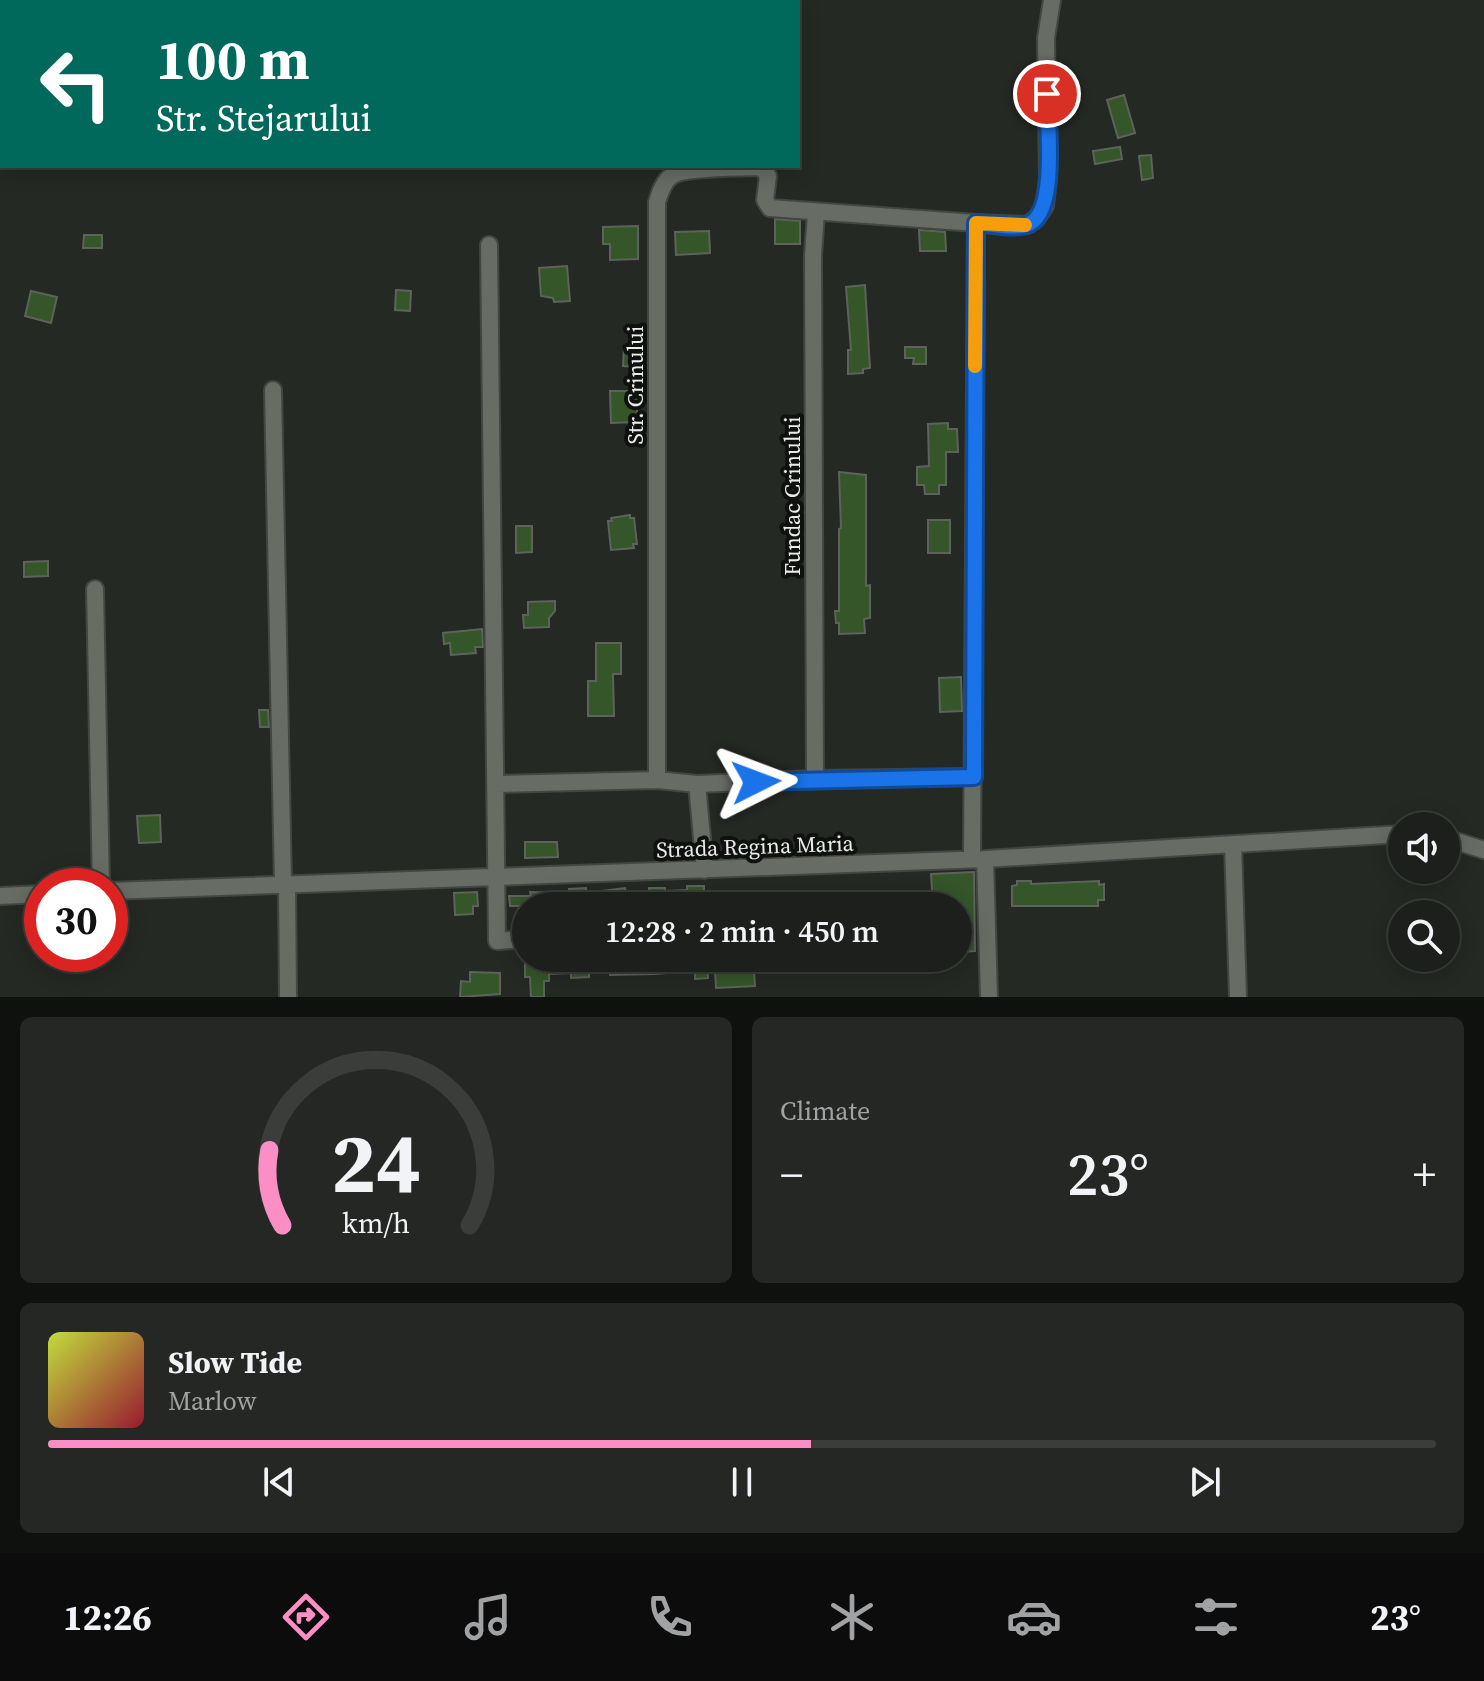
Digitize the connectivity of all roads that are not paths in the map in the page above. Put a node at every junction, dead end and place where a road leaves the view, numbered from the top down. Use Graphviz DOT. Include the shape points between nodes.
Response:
graph roads {
  1 [pos="1052,0"];
  2 [pos="745,168"];
  3 [pos="760,168"];
  4 [pos="816,212"];
  5 [pos="976,223"];
  6 [pos="489,245"];
  7 [pos="273,390"];
  8 [pos="95,589"];
  9 [pos="974,777"];
  10 [pos="815,779"];
  11 [pos="657,780"];
  12 [pos="496,784"];
  13 [pos="697,784"];
  14 [pos="1388,835"];
  15 [pos="1460,842"];
  16 [pos="1233,844"];
  17 [pos="1484,850"];
  18 [pos="978,859"];
  19 [pos="101,868"];
  20 [pos="705,870"];
  21 [pos="495,876"];
  22 [pos="285,884"];
  23 [pos="128,890"];
  24 [pos="24,895"];
  25 [pos="0,896"];
  26 [pos="512,940"];
  27 [pos="288,997"];
  28 [pos="989,997"];
  29 [pos="1238,997"];
  1 -- 5 [label="street" via="1046,38 1045,206 1027,225"];
  2 -- 11 [label="street, Str. Crinului" via="675,174 662,186 657,202"];
  3 -- 4 [label="street, Str. Crinului" via="768,176 765,200 770,208"];
  4 -- 5 [label="street"];
  4 -- 10 [label="street, Fundac Crinului"];
  5 -- 9 [label="street"];
  6 -- 12 [label="street"];
  7 -- 22 [label="street"];
  8 -- 19 [label="street"];
  9 -- 10 [label="street"];
  9 -- 18 [label="street"];
  10 -- 13 [label="street"];
  11 -- 12 [label="street"];
  11 -- 13 [label="street"];
  12 -- 21 [label="street"];
  13 -- 20 [label="street"];
  14 -- 16 [label="street, Strada Regina Maria"];
  15 -- 17 [label="street"];
  16 -- 18 [label="street, Strada Regina Maria"];
  16 -- 29 [label="street"];
  18 -- 20 [label="street, Strada Regina Maria"];
  18 -- 28 [label="street"];
  20 -- 21 [label="street, Strada Regina Maria"];
  21 -- 22 [label="street, Strada Regina Maria"];
  21 -- 26 [label="street" via="497,941"];
  22 -- 23 [label="street, Strada Regina Maria"];
  22 -- 27 [label="street"];
  24 -- 25 [label="street"];
}
